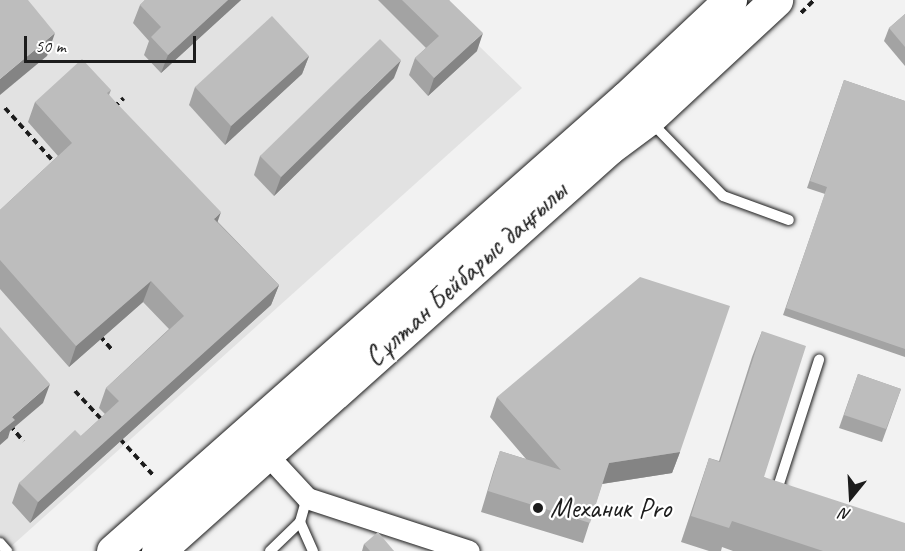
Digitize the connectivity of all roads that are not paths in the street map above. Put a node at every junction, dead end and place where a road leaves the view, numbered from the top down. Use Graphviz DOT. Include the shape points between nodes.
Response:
graph roads {
  1 [pos="730,0"];
  2 [pos="776,0"];
  3 [pos="648,119"];
  4 [pos="789,220"];
  5 [pos="819,360"];
  6 [pos="255,443"];
  7 [pos="799,497"];
  8 [pos="307,498"];
  9 [pos="300,522"];
  10 [pos="0,543"];
  11 [pos="7,551"];
  12 [pos="113,551"];
  13 [pos="158,551"];
  14 [pos="270,551"];
  15 [pos="313,551"];
  16 [pos="469,551"];
  1 -- 6 [label="main road, Сұлтан Бейбарыс даңғылы"];
  2 -- 3 [label="main road, Сұлтан Бейбарыс даңғылы"];
  3 -- 4 [label="lane" via="723,196"];
  3 -- 6 [label="main road, Сұлтан Бейбарыс даңғылы"];
  5 -- 7 [label="lane" via="777,490"];
  6 -- 8 [label="street"];
  6 -- 12 [label="main road, Сұлтан Бейбарыс даңғылы"];
  6 -- 13 [label="main road, Сұлтан Бейбарыс даңғылы"];
  8 -- 9 [label="lane"];
  8 -- 16 [label="street"];
  9 -- 14 [label="lane"];
  9 -- 15 [label="lane"];
  10 -- 11 [label="lane"];
}
